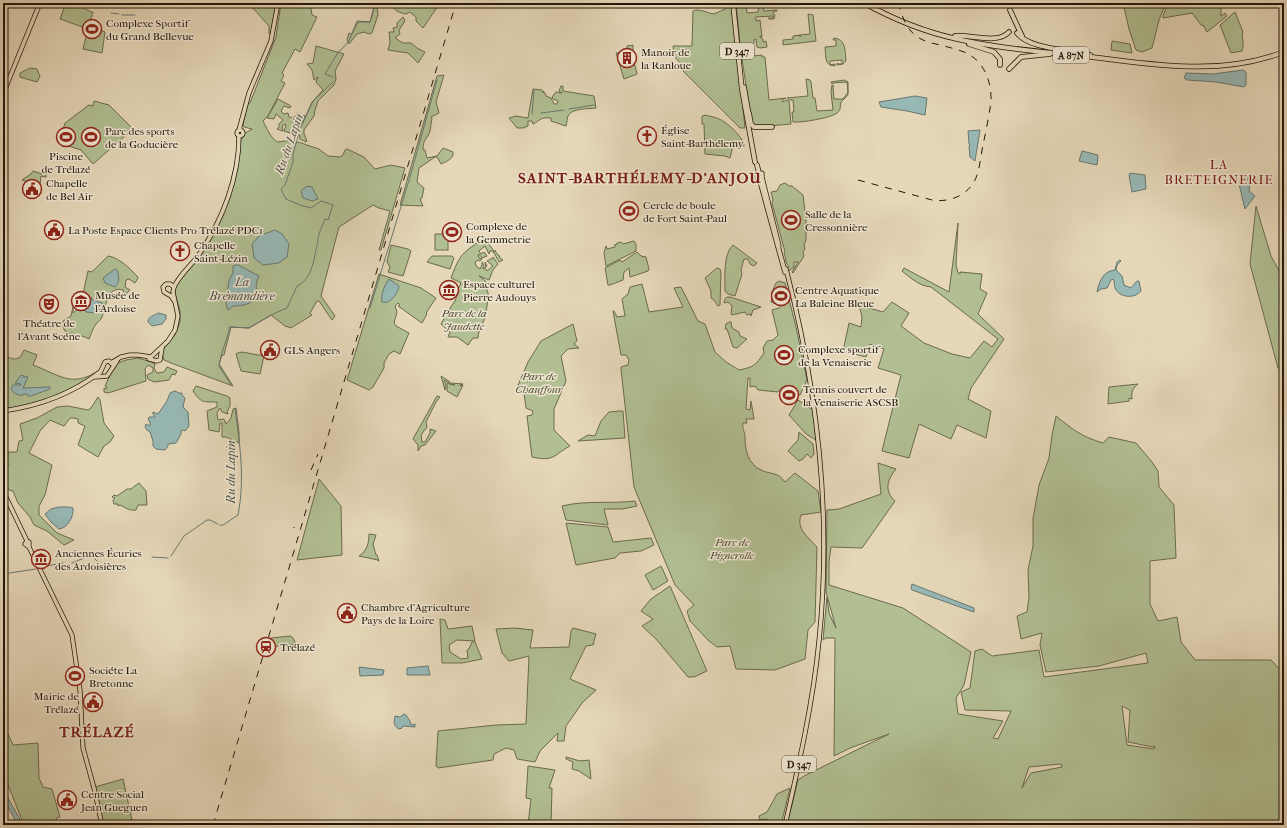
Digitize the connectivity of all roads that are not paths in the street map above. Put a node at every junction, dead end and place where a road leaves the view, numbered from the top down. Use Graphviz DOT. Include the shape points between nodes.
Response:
graph roads {
  1 [pos="40,3"];
  2 [pos="278,3"];
  3 [pos="734,3"];
  4 [pos="864,3"];
  5 [pos="869,3"];
  6 [pos="1010,10"];
  7 [pos="1009,32"];
  8 [pos="1017,33"];
  9 [pos="956,38"];
  10 [pos="1031,42"];
  11 [pos="1284,52"];
  12 [pos="1068,55"];
  13 [pos="1090,55"];
  14 [pos="1000,65"];
  15 [pos="1009,69"];
  16 [pos="742,77"];
  17 [pos="3,94"];
  18 [pos="748,110"];
  19 [pos="772,127"];
  20 [pos="756,163"];
  21 [pos="759,175"];
  22 [pos="779,244"];
  23 [pos="785,272"];
  24 [pos="172,285"];
  25 [pos="173,292"];
  26 [pos="169,294"];
  27 [pos="792,294"];
  28 [pos="175,302"];
  29 [pos="165,344"];
  30 [pos="161,355"];
  31 [pos="155,356"];
  32 [pos="111,365"];
  33 [pos="103,375"];
  34 [pos="3,411"];
  35 [pos="3,491"];
  36 [pos="3,494"];
  37 [pos="27,544"];
  38 [pos="102,825"];
  39 [pos="785,825"];
  1 -- 17 [label="main road"];
  2 -- 24 [label="main road" via="271,41 244,110 241,130 237,133 240,136 232,181 219,219 204,247"];
  3 -- 16 [label="highway, D 347"];
  3 -- 20 [label="highway, D 347" via="743,99"];
  4 -- 9 [label="highway, A 87N" via="913,26"];
  5 -- 9 [label="highway, A 87N" via="913,23"];
  6 -- 10 [label="highway" via="1022,36"];
  7 -- 9 [label="highway" via="998,38"];
  8 -- 10 [label="highway"];
  9 -- 12 [label="highway, A 87N"];
  9 -- 13 [label="highway, A 87N"];
  9 -- 14 [label="highway" via="994,52 1000,59"];
  10 -- 13 [label="highway"];
  11 -- 12 [label="highway, A 87N" via="1228,66 1201,68"];
  11 -- 13 [label="highway, A 87N" via="1215,65 1188,65"];
  12 -- 15 [label="highway" via="1025,56 1018,59"];
  16 -- 18 [label="highway"];
  16 -- 20 [label="highway, D 347"];
  18 -- 19 [label="highway" via="754,127"];
  18 -- 20 [label="highway"];
  20 -- 21 [label="highway, D 347"];
  21 -- 22 [label="highway, D 347"];
  21 -- 23 [label="highway, D 347"];
  22 -- 27 [label="main road, D 347"];
  23 -- 27 [label="main road"];
  24 -- 25 [label="main road"];
  24 -- 26 [label="main road" via="166,284 163,288 164,293"];
  25 -- 26 [label="main road"];
  25 -- 28 [label="main road"];
  26 -- 28 [label="main road"];
  27 -- 39 [label="main road, D 347" via="806,355 816,418 823,489 824,552 820,635 812,696"];
  28 -- 29 [label="main road" via="177,327"];
  29 -- 30 [label="main road" via="161,349"];
  29 -- 31 [label="main road"];
  30 -- 31 [label="main road"];
  30 -- 31 [label="main road" via="157,361"];
  31 -- 32 [label="main road" via="123,356"];
  32 -- 33 [label="main road"];
  32 -- 33 [label="main road" via="108,361 105,363"];
  33 -- 34 [label="main road" via="52,399 24,408"];
  35 -- 37 [label="main road"];
  36 -- 37 [label="main road"];
  37 -- 38 [label="main road" via="72,635 80,690 83,748"];
}
